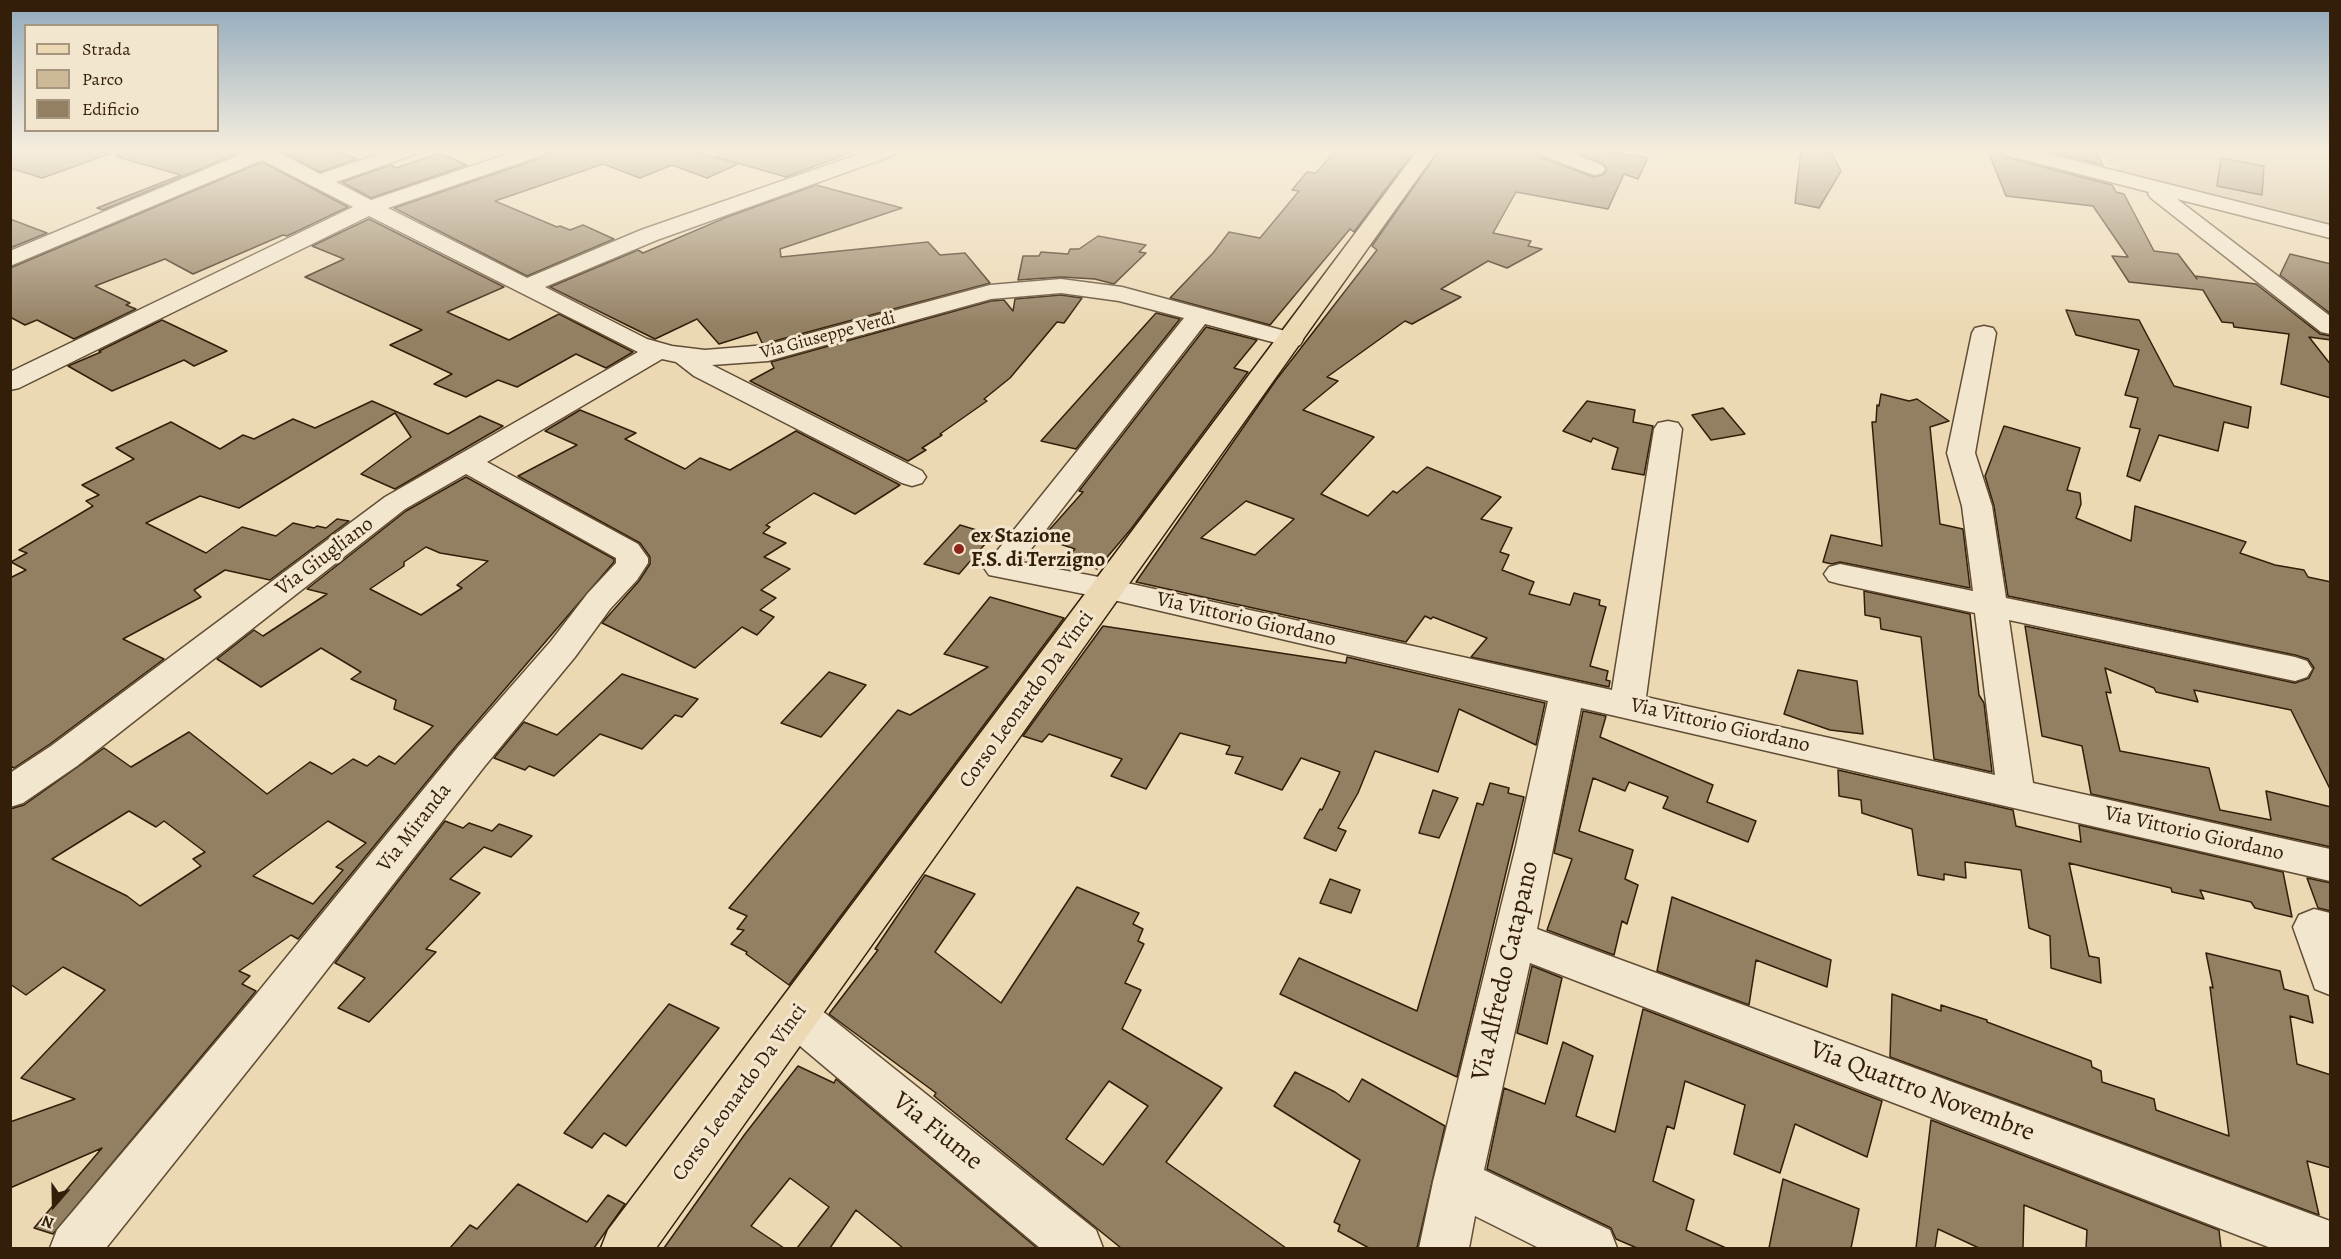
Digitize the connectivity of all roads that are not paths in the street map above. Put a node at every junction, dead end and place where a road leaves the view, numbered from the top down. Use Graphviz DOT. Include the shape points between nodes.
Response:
graph roads {
  1 [pos="126,210"];
  2 [pos="364,210"];
  3 [pos="375,210"];
  4 [pos="720,210"];
  5 [pos="1385,210"];
  6 [pos="2178,210"];
  7 [pos="2246,210"];
  8 [pos="2331,231"];
  9 [pos="10,259"];
  10 [pos="525,286"];
  11 [pos="1200,314"];
  12 [pos="2331,327"];
  13 [pos="1984,333"];
  14 [pos="1291,340"];
  15 [pos="672,352"];
  16 [pos="10,382"];
  17 [pos="1668,429"];
  18 [pos="466,462"];
  19 [pos="912,477"];
  20 [pos="1840,574"];
  21 [pos="1109,589"];
  22 [pos="1990,605"];
  23 [pos="2295,669"];
  24 [pos="1567,693"];
  25 [pos="1627,705"];
  26 [pos="10,793"];
  27 [pos="2016,793"];
  28 [pos="2331,865"];
  29 [pos="2331,931"];
  30 [pos="1513,938"];
  31 [pos="2331,976"];
  32 [pos="796,1016"];
  33 [pos="1457,1182"];
  34 [pos="2331,1246"];
  35 [pos="75,1248"];
  36 [pos="626,1248"];
  37 [pos="1078,1248"];
  38 [pos="1444,1248"];
  39 [pos="1592,1248"];
  1 -- 9 [label="street"];
  2 -- 16 [label="street"];
  3 -- 10 [label="street, Via Giuseppe Verdi"];
  4 -- 10 [label="street"];
  5 -- 14 [label="main road, Corso Leonardo Da Vinci"];
  6 -- 12 [label="street"];
  7 -- 8 [label="street"];
  10 -- 15 [label="street, Via Giuseppe Verdi" via="638,344"];
  11 -- 14 [label="street, Via Giuseppe Verdi"];
  11 -- 15 [label="street, Via Giuseppe Verdi" via="1096,289 1031,287 990,292 768,353 705,358"];
  11 -- 21 [label="street, Via Vittorio Giordano" via="1000,568"];
  13 -- 22 [label="street" via="1961,453 1977,506"];
  14 -- 21 [label="main road, Corso Leonardo Da Vinci"];
  15 -- 18 [label="street, Via Giugliano"];
  15 -- 19 [label="street"];
  17 -- 25 [label="street"];
  18 -- 26 [label="street, Via Giugliano" via="375,518"];
  18 -- 35 [label="street, Via Miranda" via="627,551 632,563"];
  20 -- 22 [label="street"];
  21 -- 24 [label="street, Via Vittorio Giordano"];
  21 -- 32 [label="main road, Corso Leonardo Da Vinci"];
  22 -- 23 [label="street"];
  22 -- 27 [label="street"];
  24 -- 25 [label="street, Via Vittorio Giordano"];
  24 -- 30 [label="street, Via Alfredo Catapano"];
  25 -- 27 [label="street, Via Vittorio Giordano"];
  27 -- 28 [label="street, Via Vittorio Giordano"];
  29 -- 31 [label="street" via="2314,927"];
  30 -- 33 [label="street, Via Alfredo Catapano"];
  30 -- 34 [label="street, Via Quattro Novembre"];
  32 -- 36 [label="main road, Corso Leonardo Da Vinci"];
  32 -- 37 [label="street, Via Fiume"];
  33 -- 38 [label="street, Via Alfredo Catapano"];
  33 -- 39 [label="street"];
}
